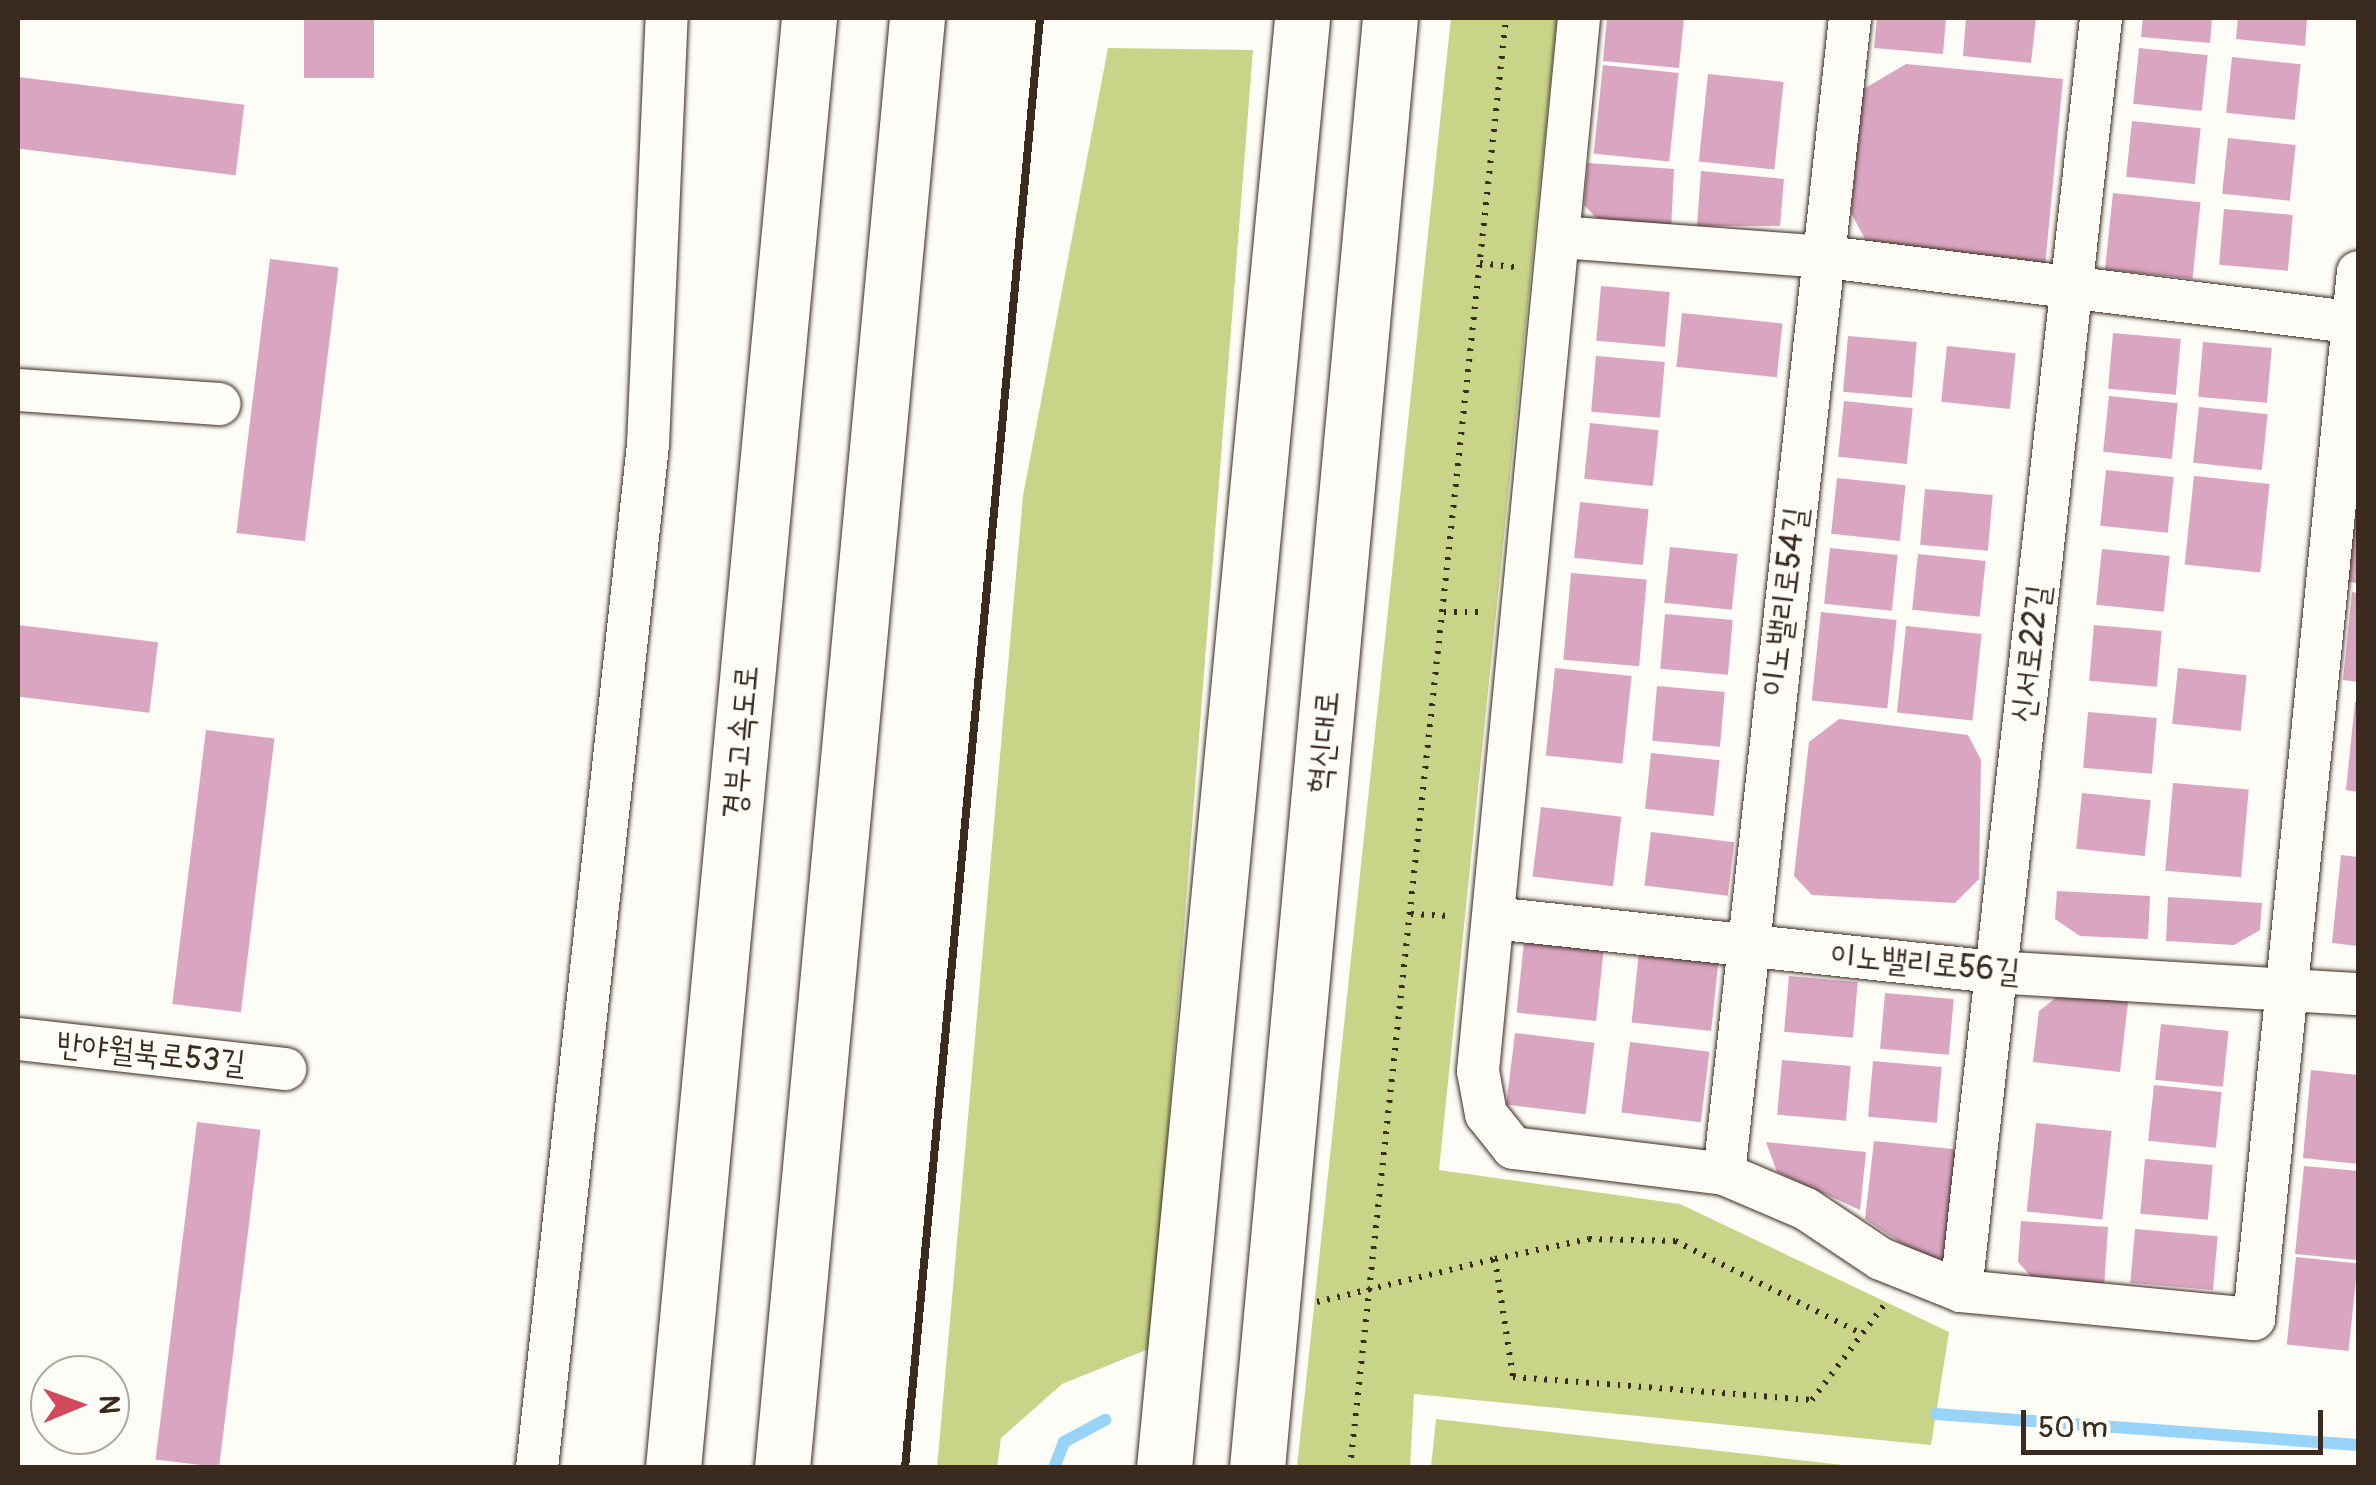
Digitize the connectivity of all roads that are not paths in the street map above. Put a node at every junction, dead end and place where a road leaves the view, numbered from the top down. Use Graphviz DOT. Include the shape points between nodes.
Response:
graph roads {
  1 [pos="667,18"];
  2 [pos="809,18"];
  3 [pos="917,18"];
  4 [pos="1302,18"];
  5 [pos="1390,18"];
  6 [pos="1579,18"];
  7 [pos="1850,18"];
  8 [pos="2101,18"];
  9 [pos="1559,238"];
  10 [pos="1827,257"];
  11 [pos="2358,272"];
  12 [pos="2073,289"];
  13 [pos="2356,323"];
  14 [pos="18,390"];
  15 [pos="220,404"];
  16 [pos="1492,918"];
  17 [pos="1742,947"];
  18 [pos="1994,972"];
  19 [pos="2286,987"];
  20 [pos="2358,994"];
  21 [pos="18,1040"];
  22 [pos="285,1069"];
  23 [pos="1724,1174"];
  24 [pos="1961,1290"];
  25 [pos="538,1468"];
  26 [pos="673,1468"];
  27 [pos="782,1468"];
  28 [pos="1164,1468"];
  29 [pos="1257,1468"];
  1 -- 25 [label="street" via="648,445"];
  2 -- 26 [label="main road, 경부고속도로"];
  3 -- 27 [label="main road"];
  4 -- 28 [label="main road"];
  5 -- 29 [label="main road, 혁신대로"];
  6 -- 9 [label="street"];
  7 -- 10 [label="street, 이노밸리로54길"];
  8 -- 12 [label="street, 신서로22길"];
  9 -- 10 [label="street"];
  9 -- 16 [label="street"];
  10 -- 12 [label="street"];
  10 -- 17 [label="street, 이노밸리로54길"];
  11 -- 13 [label="street"];
  12 -- 13 [label="street"];
  12 -- 18 [label="street, 신서로22길"];
  13 -- 19 [label="street"];
  14 -- 15 [label="street"];
  16 -- 17 [label="street, 이노밸리로56길"];
  16 -- 23 [label="street" via="1478,1072 1486,1114 1514,1148"];
  17 -- 18 [label="street, 이노밸리로56길"];
  17 -- 23 [label="street, 이노밸리로54길"];
  18 -- 19 [label="street, 이노밸리로56길"];
  18 -- 24 [label="street, 신서로22길"];
  19 -- 20 [label="street, 이노밸리로56길"];
  19 -- 24 [label="street" via="2254,1319"];
  21 -- 22 [label="street, 반야월북로53길"];
  23 -- 24 [label="street" via="1910,1271"];
}
